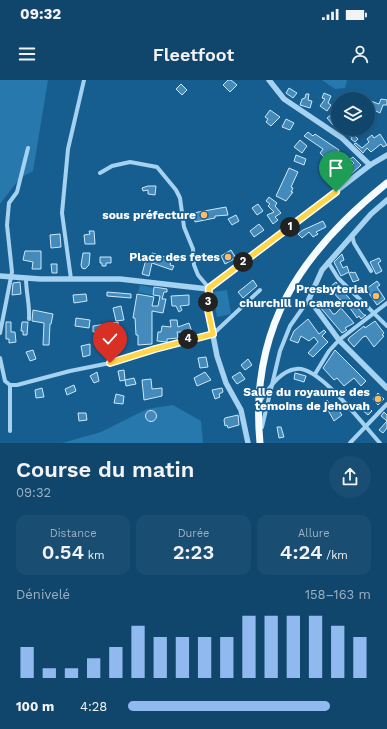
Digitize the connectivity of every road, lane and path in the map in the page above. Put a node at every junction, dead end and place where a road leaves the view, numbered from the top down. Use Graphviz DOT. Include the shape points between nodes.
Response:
graph roads {
  1 [pos="84,80"];
  2 [pos="269,80"];
  3 [pos="28,148"];
  4 [pos="387,155"];
  5 [pos="370,165"];
  6 [pos="100,173"];
  7 [pos="387,183"];
  8 [pos="387,200"];
  9 [pos="352,235"];
  10 [pos="328,262"];
  11 [pos="371,271"];
  12 [pos="0,276"];
  13 [pos="10,277"];
  14 [pos="26,278"];
  15 [pos="71,279"];
  16 [pos="208,289"];
  17 [pos="260,290"];
  18 [pos="308,299"];
  19 [pos="387,303"];
  20 [pos="374,314"];
  21 [pos="29,319"];
  22 [pos="387,326"];
  23 [pos="0,333"];
  24 [pos="213,334"];
  25 [pos="339,340"];
  26 [pos="0,358"];
  27 [pos="315,374"];
  28 [pos="2,376"];
  29 [pos="273,383"];
  30 [pos="10,385"];
  31 [pos="387,388"];
  32 [pos="259,403"];
  33 [pos="387,404"];
  34 [pos="365,428"];
  35 [pos="10,431"];
  36 [pos="260,441"];
  37 [pos="248,443"];
  38 [pos="350,443"];
  39 [pos="380,443"];
  1 -- 15 [label="street" via="68,149 62,213"];
  2 -- 5 [label="street" via="284,98 342,138"];
  3 -- 13 [label="street" via="17,192 10,203 7,225 12,270"];
  4 -- 5 [label="street"];
  5 -- 16 [label="street"];
  6 -- 16 [label="street" via="112,166 130,162 157,167 180,198 184,227 193,249 194,265"];
  7 -- 32 [label="highway" via="341,223 308,262 285,298 268,344 260,379"];
  8 -- 9 [label="street"];
  9 -- 10 [label="street"];
  9 -- 11 [label="street"];
  10 -- 18 [label="street"];
  10 -- 20 [label="street" via="338,278"];
  12 -- 13 [label="street"];
  13 -- 14 [label="street"];
  13 -- 23 [label="street"];
  14 -- 15 [label="street"];
  14 -- 21 [label="street" via="30,302"];
  15 -- 16 [label="street" via="120,279"];
  16 -- 24 [label="street" via="208,310"];
  17 -- 24 [label="street"];
  18 -- 25 [label="street"];
  18 -- 29 [label="street" via="290,326 280,352"];
  19 -- 20 [label="street"];
  20 -- 22 [label="street"];
  20 -- 25 [label="street"];
  24 -- 30 [label="street" via="110,363"];
  24 -- 37 [label="street" via="221,370 241,410"];
  25 -- 27 [label="street"];
  25 -- 31 [label="street"];
  26 -- 28 [label="street"];
  27 -- 29 [label="street" via="304,369 296,369"];
  27 -- 34 [label="street" via="337,394"];
  28 -- 30 [label="street"];
  29 -- 32 [label="street"];
  29 -- 36 [label="street"];
  30 -- 35 [label="street"];
  32 -- 36 [label="highway"];
  33 -- 34 [label="street"];
  34 -- 38 [label="street"];
  34 -- 39 [label="street"];
}
